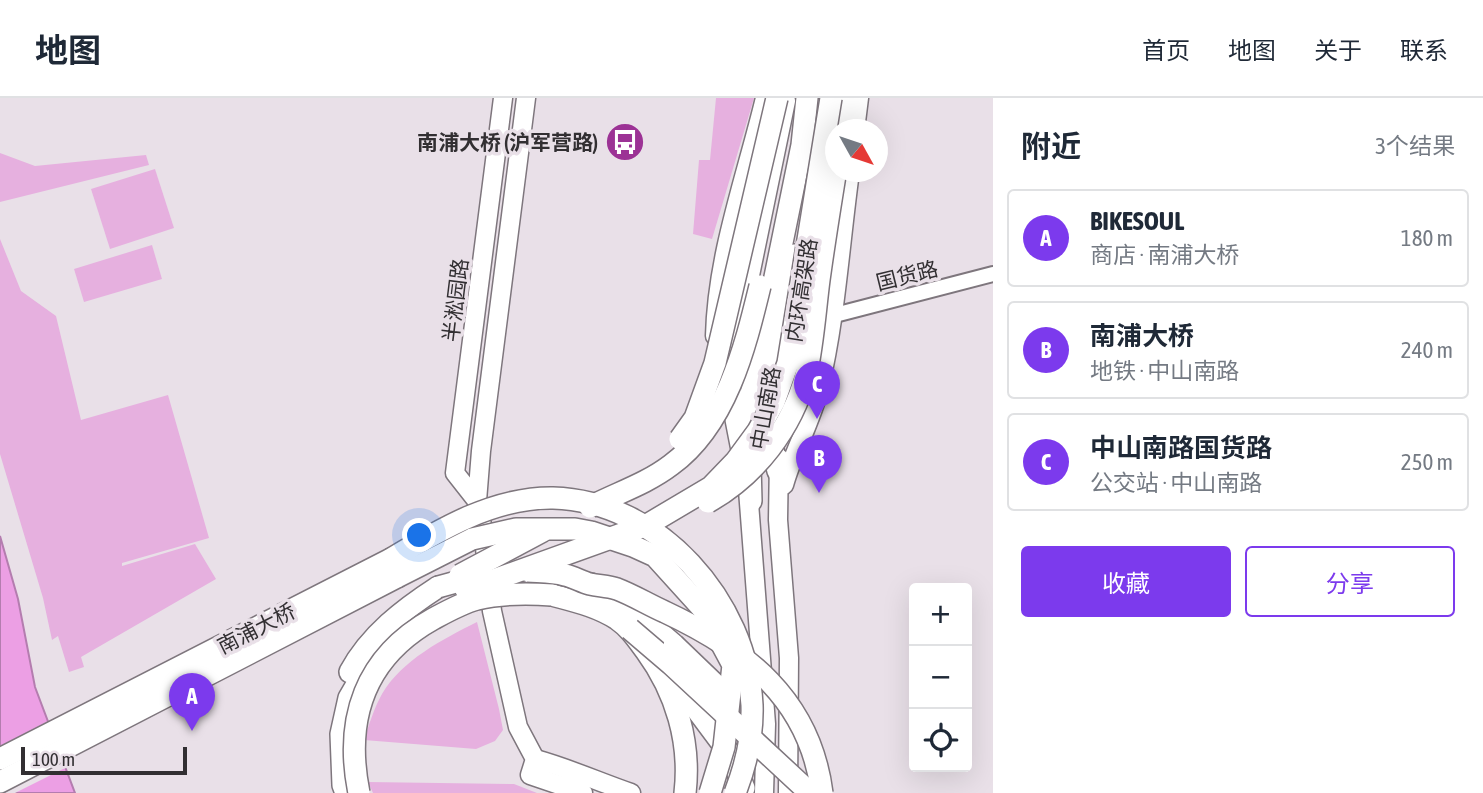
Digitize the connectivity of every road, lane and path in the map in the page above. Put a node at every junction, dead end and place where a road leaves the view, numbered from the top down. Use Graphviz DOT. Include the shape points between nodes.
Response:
graph roads {
  1 [pos="503,98"];
  2 [pos="526,98"];
  3 [pos="765,98"];
  4 [pos="777,98"];
  5 [pos="787,98"];
  6 [pos="798,98"];
  7 [pos="807,98"];
  8 [pos="822,98"];
  9 [pos="831,98"];
  10 [pos="838,98"];
  11 [pos="847,98"];
  12 [pos="859,98"];
  13 [pos="844,119"];
  14 [pos="856,119"];
  15 [pos="833,182"];
  16 [pos="849,182"];
  17 [pos="993,274"];
  18 [pos="743,302"];
  19 [pos="831,316"];
  20 [pos="763,375"];
  21 [pos="720,377"];
  22 [pos="734,418"];
  23 [pos="778,471"];
  24 [pos="608,498"];
  25 [pos="477,500"];
  26 [pos="751,501"];
  27 [pos="778,520"];
  28 [pos="647,525"];
  29 [pos="590,584"];
  30 [pos="438,587"];
  31 [pos="630,629"];
  32 [pos="764,758"];
  33 [pos="0,759"];
  34 [pos="532,767"];
  35 [pos="0,782"];
  36 [pos="333,793"];
  37 [pos="346,793"];
  38 [pos="359,793"];
  39 [pos="583,793"];
  40 [pos="631,793"];
  41 [pos="685,793"];
  42 [pos="710,793"];
  43 [pos="735,793"];
  44 [pos="748,793"];
  45 [pos="764,793"];
  46 [pos="788,793"];
  47 [pos="810,793"];
  48 [pos="821,793"];
  49 [pos="830,793"];
  1 -- 25 [label="main road, 半淞园路" via="455,472"];
  2 -- 25 [label="main road, 半淞园路"];
  3 -- 21 [label="main road, 中山南路" via="719,276 715,342"];
  4 -- 24 [label="highway, bridge" via="704,399 669,452"];
  5 -- 18 [label="main road, 中山南路"];
  6 -- 24 [label="highway, 内环高架路, bridge" via="760,286 730,381 697,441 644,483"];
  7 -- 20 [label="highway"];
  8 -- 20 [label="highway"];
  9 -- 28 [label="highway, 内环高架路, bridge" via="788,363 774,402 736,461 711,486"];
  10 -- 23 [label="main road, 中山南路"];
  11 -- 13 [label="highway"];
  12 -- 14 [label="main road"];
  15 -- 28 [label="highway, bridge" via="806,375 776,442 721,495 688,513"];
  16 -- 19 [label="main road, 中山南路"];
  17 -- 19 [label="street, 国货路"];
  18 -- 21 [label="main road"];
  18 -- 22 [label="main road, 中山南路" via="732,364"];
  19 -- 27 [label="main road, 中山南路" via="816,402 789,467"];
  20 -- 23 [label="highway"];
  20 -- 26 [label="highway" via="749,426"];
  21 -- 22 [label="main road, 中山南路"];
  22 -- 26 [label="main road, 中山南路"];
  23 -- 27 [label="main road, 中山南路"];
  24 -- 30 [label="highway, bridge"];
  25 -- 34 [label="main road, 半淞园路" via="509,694"];
  26 -- 32 [label="main road, 中山南路" via="766,724"];
  27 -- 46 [label="main road, 中山南路" via="789,658"];
  28 -- 37 [label="highway, 内环高架路, bridge" via="466,590 408,624 374,657 349,698 341,734"];
  29 -- 30 [label="highway, bridge" via="564,575 526,571 472,577"];
  29 -- 48 [label="highway, bridge" via="616,589 696,626 755,667 796,714 819,771"];
  29 -- 49 [label="highway, bridge" via="664,637"];
  30 -- 36 [label="highway" via="405,608 354,664 331,721 327,753"];
  31 -- 38 [label="highway, bridge" via="583,603 516,593 475,599 412,631 383,661 362,695 354,726"];
  31 -- 41 [label="highway, bridge" via="661,671 673,700 686,743"];
  31 -- 44 [label="highway, bridge" via="730,754"];
  31 -- 47 [label="highway, bridge"];
  32 -- 44 [label="main road"];
  32 -- 45 [label="main road, 中山南路"];
  33 -- 43 [label="highway, 南浦大桥, bridge" via="391,559 440,529 508,503 551,498 593,502 668,542 701,575 724,608 738,639 752,704 745,766"];
  34 -- 39 [label="main road"];
  34 -- 40 [label="main road" via="564,767"];
  35 -- 42 [label="highway, 南浦大桥, bridge" via="472,539 516,529 575,529 655,556 704,609 733,665 724,747"];
}
